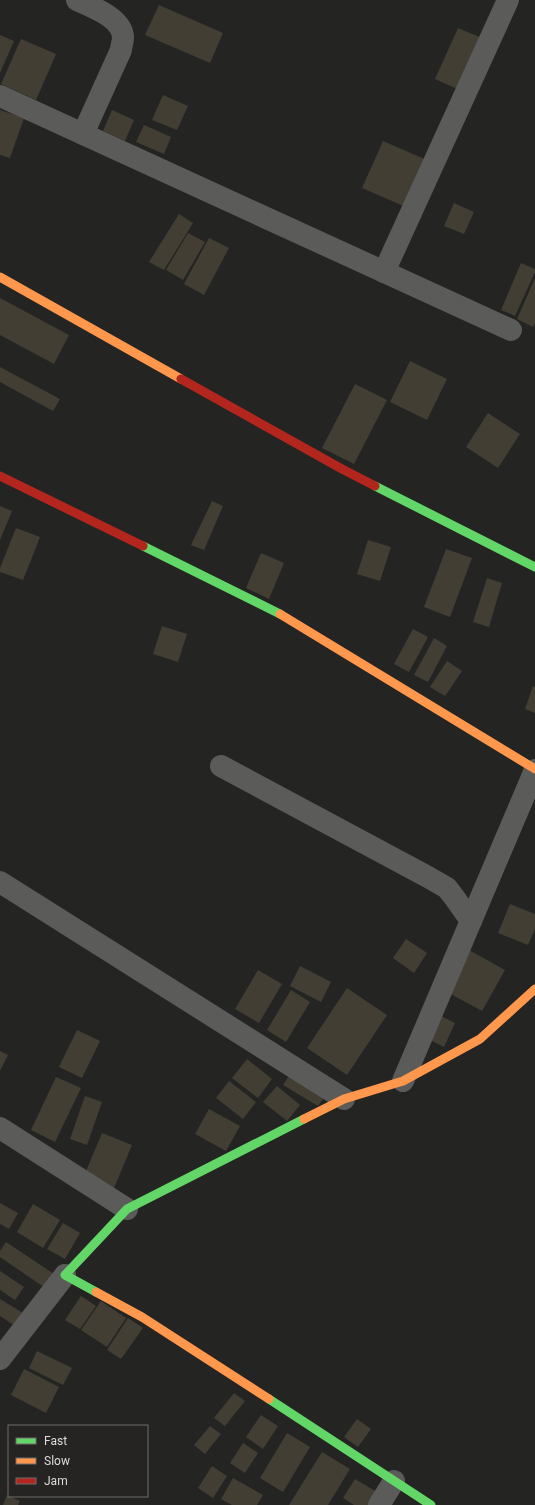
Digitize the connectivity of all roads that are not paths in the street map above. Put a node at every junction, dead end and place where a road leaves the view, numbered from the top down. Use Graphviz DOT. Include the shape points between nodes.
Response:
graph roads {
  1 [pos="77,0"];
  2 [pos="508,0"];
  3 [pos="0,96"];
  4 [pos="83,134"];
  5 [pos="384,272"];
  6 [pos="0,277"];
  7 [pos="511,330"];
  8 [pos="0,476"];
  9 [pos="535,567"];
  10 [pos="221,766"];
  11 [pos="535,770"];
  12 [pos="0,882"];
  13 [pos="471,921"];
  14 [pos="531,998"];
  15 [pos="403,1081"];
  16 [pos="344,1099"];
  17 [pos="0,1128"];
  18 [pos="128,1209"];
  19 [pos="65,1275"];
  20 [pos="0,1359"];
  21 [pos="394,1481"];
  22 [pos="379,1505"];
  23 [pos="431,1505"];
  1 -- 4 [label="street" via="103,12 116,22 123,37 121,50"];
  2 -- 5 [label="street"];
  3 -- 4 [label="street"];
  4 -- 5 [label="street"];
  5 -- 7 [label="street"];
  6 -- 9 [label="street" via="342,469"];
  8 -- 11 [label="street" via="270,608"];
  10 -- 13 [label="street" via="447,888"];
  11 -- 13 [label="street"];
  12 -- 16 [label="street"];
  13 -- 15 [label="street"];
  14 -- 15 [label="street" via="480,1039"];
  15 -- 16 [label="street"];
  16 -- 18 [label="street"];
  17 -- 18 [label="street"];
  18 -- 19 [label="street"];
  19 -- 20 [label="street"];
  19 -- 21 [label="street" via="142,1316"];
  21 -- 22 [label="street"];
  21 -- 23 [label="street"];
}
